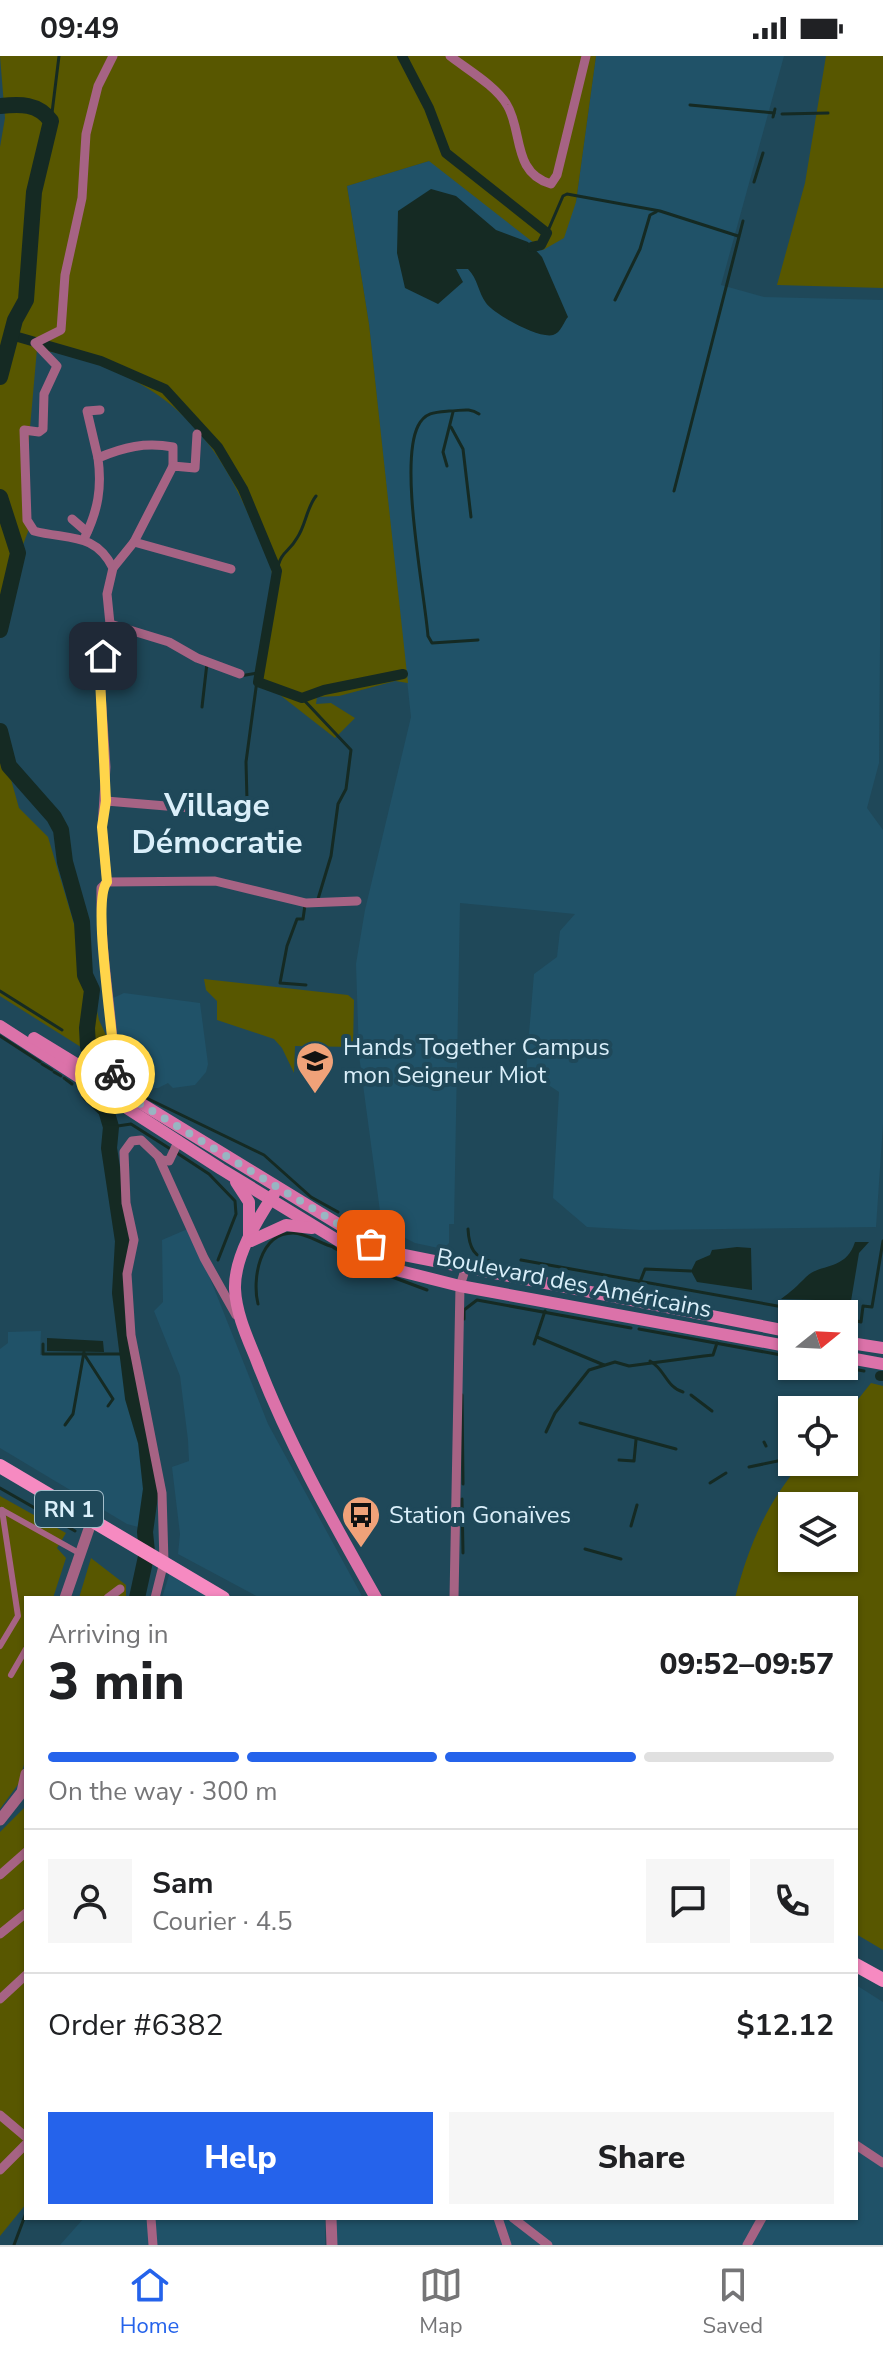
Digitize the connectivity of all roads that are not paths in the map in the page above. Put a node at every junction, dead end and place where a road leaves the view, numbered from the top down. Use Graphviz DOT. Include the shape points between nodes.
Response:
graph roads {
  1 [pos="113,56"];
  2 [pos="450,56"];
  3 [pos="586,56"];
  4 [pos="100,410"];
  5 [pos="197,434"];
  6 [pos="98,458"];
  7 [pos="173,467"];
  8 [pos="72,519"];
  9 [pos="86,535"];
  10 [pos="134,542"];
  11 [pos="113,568"];
  12 [pos="231,569"];
  13 [pos="110,624"];
  14 [pos="240,674"];
  15 [pos="106,801"];
  16 [pos="250,813"];
  17 [pos="107,882"];
  18 [pos="357,901"];
  19 [pos="0,1018"];
  20 [pos="0,1026"];
  21 [pos="74,1069"];
  22 [pos="113,1090"];
  23 [pos="179,1140"];
  24 [pos="156,1153"];
  25 [pos="221,1169"];
  26 [pos="274,1194"];
  27 [pos="322,1230"];
  28 [pos="248,1243"];
  29 [pos="466,1267"];
  30 [pos="460,1286"];
  31 [pos="243,1327"];
  32 [pos="778,1329"];
  33 [pos="778,1344"];
  34 [pos="858,1344"];
  35 [pos="883,1348"];
  36 [pos="858,1360"];
  37 [pos="883,1364"];
  38 [pos="0,1466"];
  39 [pos="1,1509"];
  40 [pos="91,1523"];
  41 [pos="79,1553"];
  42 [pos="151,1556"];
  43 [pos="120,1589"];
  44 [pos="66,1596"];
  45 [pos="111,1596"];
  46 [pos="155,1596"];
  47 [pos="220,1596"];
  48 [pos="375,1596"];
  49 [pos="454,1596"];
  50 [pos="0,1646"];
  51 [pos="24,1652"];
  52 [pos="11,1675"];
  53 [pos="24,1783"];
  54 [pos="0,1820"];
  55 [pos="24,1854"];
  56 [pos="0,1875"];
  57 [pos="24,1915"];
  58 [pos="0,1934"];
  59 [pos="858,1966"];
  60 [pos="24,1977"];
  61 [pos="883,1980"];
  62 [pos="0,1999"];
  63 [pos="0,2115"];
  64 [pos="24,2135"];
  65 [pos="24,2146"];
  66 [pos="858,2146"];
  67 [pos="883,2163"];
  68 [pos="0,2170"];
  69 [pos="151,2220"];
  70 [pos="331,2220"];
  71 [pos="499,2220"];
  72 [pos="516,2220"];
  73 [pos="761,2220"];
  74 [pos="153,2245"];
  75 [pos="332,2245"];
  76 [pos="507,2245"];
  77 [pos="548,2245"];
  78 [pos="747,2245"];
  1 -- 9 [label="street" via="98,86 86,134 82,198 65,275 61,330 35,343 57,366 44,394 43,429 24,430 27,520 34,531"];
  2 -- 3 [label="street" via="500,96 515,124 521,158 551,184"];
  4 -- 6 [label="street" via="87,411"];
  5 -- 7 [label="street" via="195,468"];
  6 -- 7 [label="street" via="144,443 173,447"];
  6 -- 9 [label="street" via="99,500"];
  7 -- 10 [label="street"];
  8 -- 9 [label="street"];
  9 -- 11 [label="street"];
  10 -- 11 [label="street"];
  10 -- 12 [label="street"];
  11 -- 13 [label="street" via="107,594"];
  13 -- 14 [label="street" via="169,642"];
  13 -- 15 [label="street" via="100,679"];
  15 -- 16 [label="street"];
  15 -- 17 [label="street" via="102,827"];
  17 -- 18 [label="street" via="215,881 306,903"];
  17 -- 22 [label="street" via="101,888 101,923 115,1043"];
  19 -- 21 [label="main road"];
  20 -- 21 [label="main road"];
  21 -- 22 [label="main road"];
  22 -- 23 [label="main road"];
  22 -- 26 [label="main road"];
  23 -- 24 [label="street" via="169,1161"];
  23 -- 25 [label="main road"];
  24 -- 31 [label="street" via="204,1258"];
  24 -- 42 [label="street" via="141,1140 132,1141 124,1152 134,1240 127,1274 129,1309 159,1468"];
  25 -- 26 [label="main road"];
  25 -- 28 [label="main road" via="249,1202"];
  26 -- 27 [label="main road, Boulevard des Américains"];
  26 -- 28 [label="main road"];
  26 -- 29 [label="main road, Boulevard des Américains" via="371,1244"];
  27 -- 28 [label="main road" via="286,1225"];
  27 -- 30 [label="main road, Boulevard des Américains" via="392,1269"];
  28 -- 31 [label="main road" via="235,1287"];
  29 -- 30 [label="street"];
  29 -- 32 [label="main road, Boulevard des Américains"];
  30 -- 33 [label="main road, Boulevard des Américains"];
  30 -- 49 [label="street"];
  31 -- 48 [label="main road" via="307,1475"];
  34 -- 35 [label="main road"];
  36 -- 37 [label="main road"];
  38 -- 40 [label="main road, RN 1"];
  39 -- 41 [label="street"];
  39 -- 50 [label="street" via="18,1616"];
  40 -- 41 [label="street"];
  40 -- 42 [label="main road, RN 1"];
  41 -- 44 [label="street"];
  42 -- 46 [label="street"];
  42 -- 47 [label="main road, RN 1"];
  43 -- 45 [label="street"];
  51 -- 52 [label="street"];
  53 -- 54 [label="street"];
  55 -- 56 [label="street"];
  57 -- 58 [label="street"];
  59 -- 61 [label="main road"];
  60 -- 62 [label="street"];
  63 -- 64 [label="street"];
  65 -- 68 [label="street"];
  66 -- 67 [label="street"];
  69 -- 74 [label="street"];
  70 -- 75 [label="street"];
  71 -- 76 [label="street"];
  72 -- 77 [label="street"];
  73 -- 78 [label="street"];
}
